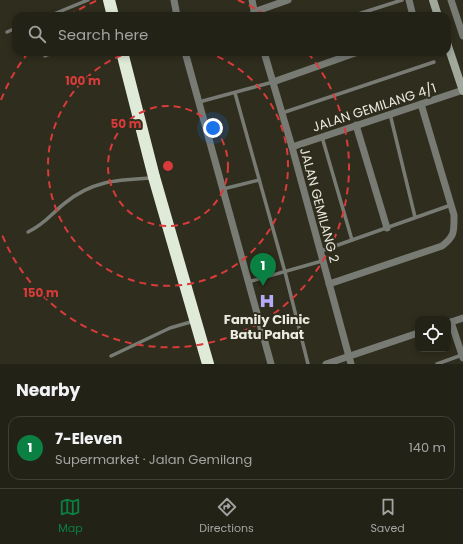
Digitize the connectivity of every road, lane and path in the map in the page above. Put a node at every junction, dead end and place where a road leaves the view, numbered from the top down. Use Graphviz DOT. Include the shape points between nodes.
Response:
graph roads {
  1 [pos="88,0"];
  2 [pos="109,0"];
  3 [pos="174,0"];
  4 [pos="252,0"];
  5 [pos="288,0"];
  6 [pos="402,0"];
  7 [pos="409,0"];
  8 [pos="433,0"];
  9 [pos="451,0"];
  10 [pos="59,12"];
  11 [pos="112,12"];
  12 [pos="176,12"];
  13 [pos="255,12"];
  14 [pos="260,12"];
  15 [pos="364,12"];
  16 [pos="412,12"];
  17 [pos="437,12"];
  18 [pos="12,30"];
  19 [pos="7,32"];
  20 [pos="463,36"];
  21 [pos="451,55"];
  22 [pos="123,56"];
  23 [pos="186,56"];
  24 [pos="265,56"];
  25 [pos="347,56"];
  26 [pos="434,62"];
  27 [pos="273,82"];
  28 [pos="463,90"];
  29 [pos="235,93"];
  30 [pos="199,102"];
  31 [pos="421,104"];
  32 [pos="281,113"];
  33 [pos="390,114"];
  34 [pos="356,125"];
  35 [pos="322,137"];
  36 [pos="292,147"];
  37 [pos="154,178"];
  38 [pos="259,180"];
  39 [pos="222,190"];
  40 [pos="451,205"];
  41 [pos="415,217"];
  42 [pos="386,228"];
  43 [pos="28,232"];
  44 [pos="352,240"];
  45 [pos="320,252"];
  46 [pos="322,261"];
  47 [pos="285,272"];
  48 [pos="248,282"];
  49 [pos="329,284"];
  50 [pos="463,318"];
  51 [pos="195,320"];
  52 [pos="451,323"];
  53 [pos="451,326"];
  54 [pos="415,334"];
  55 [pos="111,356"];
  56 [pos="349,356"];
  57 [pos="463,356"];
  58 [pos="208,364"];
  59 [pos="271,364"];
  60 [pos="308,364"];
  61 [pos="326,364"];
  62 [pos="351,364"];
  63 [pos="437,364"];
  1 -- 10 [label="lane"];
  2 -- 11 [label="highway"];
  3 -- 12 [label="street"];
  4 -- 13 [label="street"];
  5 -- 14 [label="street"];
  6 -- 15 [label="lane"];
  7 -- 16 [label="street"];
  8 -- 17 [label="street"];
  9 -- 20 [label="street"];
  18 -- 19 [label="lane"];
  21 -- 28 [label="street"];
  22 -- 37 [label="highway"];
  23 -- 30 [label="street"];
  24 -- 27 [label="street, JALAN GEMILANG 2"];
  25 -- 27 [label="street"];
  26 -- 32 [label="lane"];
  27 -- 29 [label="lane"];
  27 -- 32 [label="street, JALAN GEMILANG 2"];
  28 -- 31 [label="street, JALAN GEMILANG 4/1"];
  29 -- 30 [label="lane"];
  29 -- 38 [label="lane"];
  30 -- 39 [label="street"];
  31 -- 33 [label="street, JALAN GEMILANG 4/1"];
  31 -- 40 [label="street"];
  32 -- 36 [label="street, JALAN GEMILANG 2"];
  33 -- 34 [label="street, JALAN GEMILANG 4/1"];
  33 -- 41 [label="lane"];
  34 -- 35 [label="street, JALAN GEMILANG 4/1"];
  34 -- 42 [label="street"];
  35 -- 36 [label="street, JALAN GEMILANG 4/1"];
  35 -- 44 [label="lane"];
  36 -- 45 [label="street, JALAN GEMILANG 2"];
  37 -- 43 [label="lane" via="108,181 92,186 64,204 41,226"];
  37 -- 51 [label="highway"];
  38 -- 39 [label="lane"];
  38 -- 47 [label="lane"];
  39 -- 48 [label="street"];
  40 -- 41 [label="lane"];
  40 -- 49 [label="street" via="454,232 452,239 442,246"];
  41 -- 42 [label="lane"];
  42 -- 44 [label="lane"];
  44 -- 45 [label="lane"];
  45 -- 46 [label="street, JALAN GEMILANG 2"];
  46 -- 47 [label="lane"];
  46 -- 49 [label="street, JALAN GEMILANG 2"];
  47 -- 48 [label="lane"];
  47 -- 60 [label="lane"];
  48 -- 59 [label="street"];
  49 -- 56 [label="street, JALAN GEMILANG 2"];
  50 -- 52 [label="street"];
  51 -- 55 [label="lane" via="170,328"];
  51 -- 58 [label="highway"];
  53 -- 57 [label="street"];
  54 -- 56 [label="street"];
  56 -- 61 [label="street"];
  56 -- 62 [label="street, JALAN GEMILANG 2"];
  57 -- 63 [label="lane"];
}
